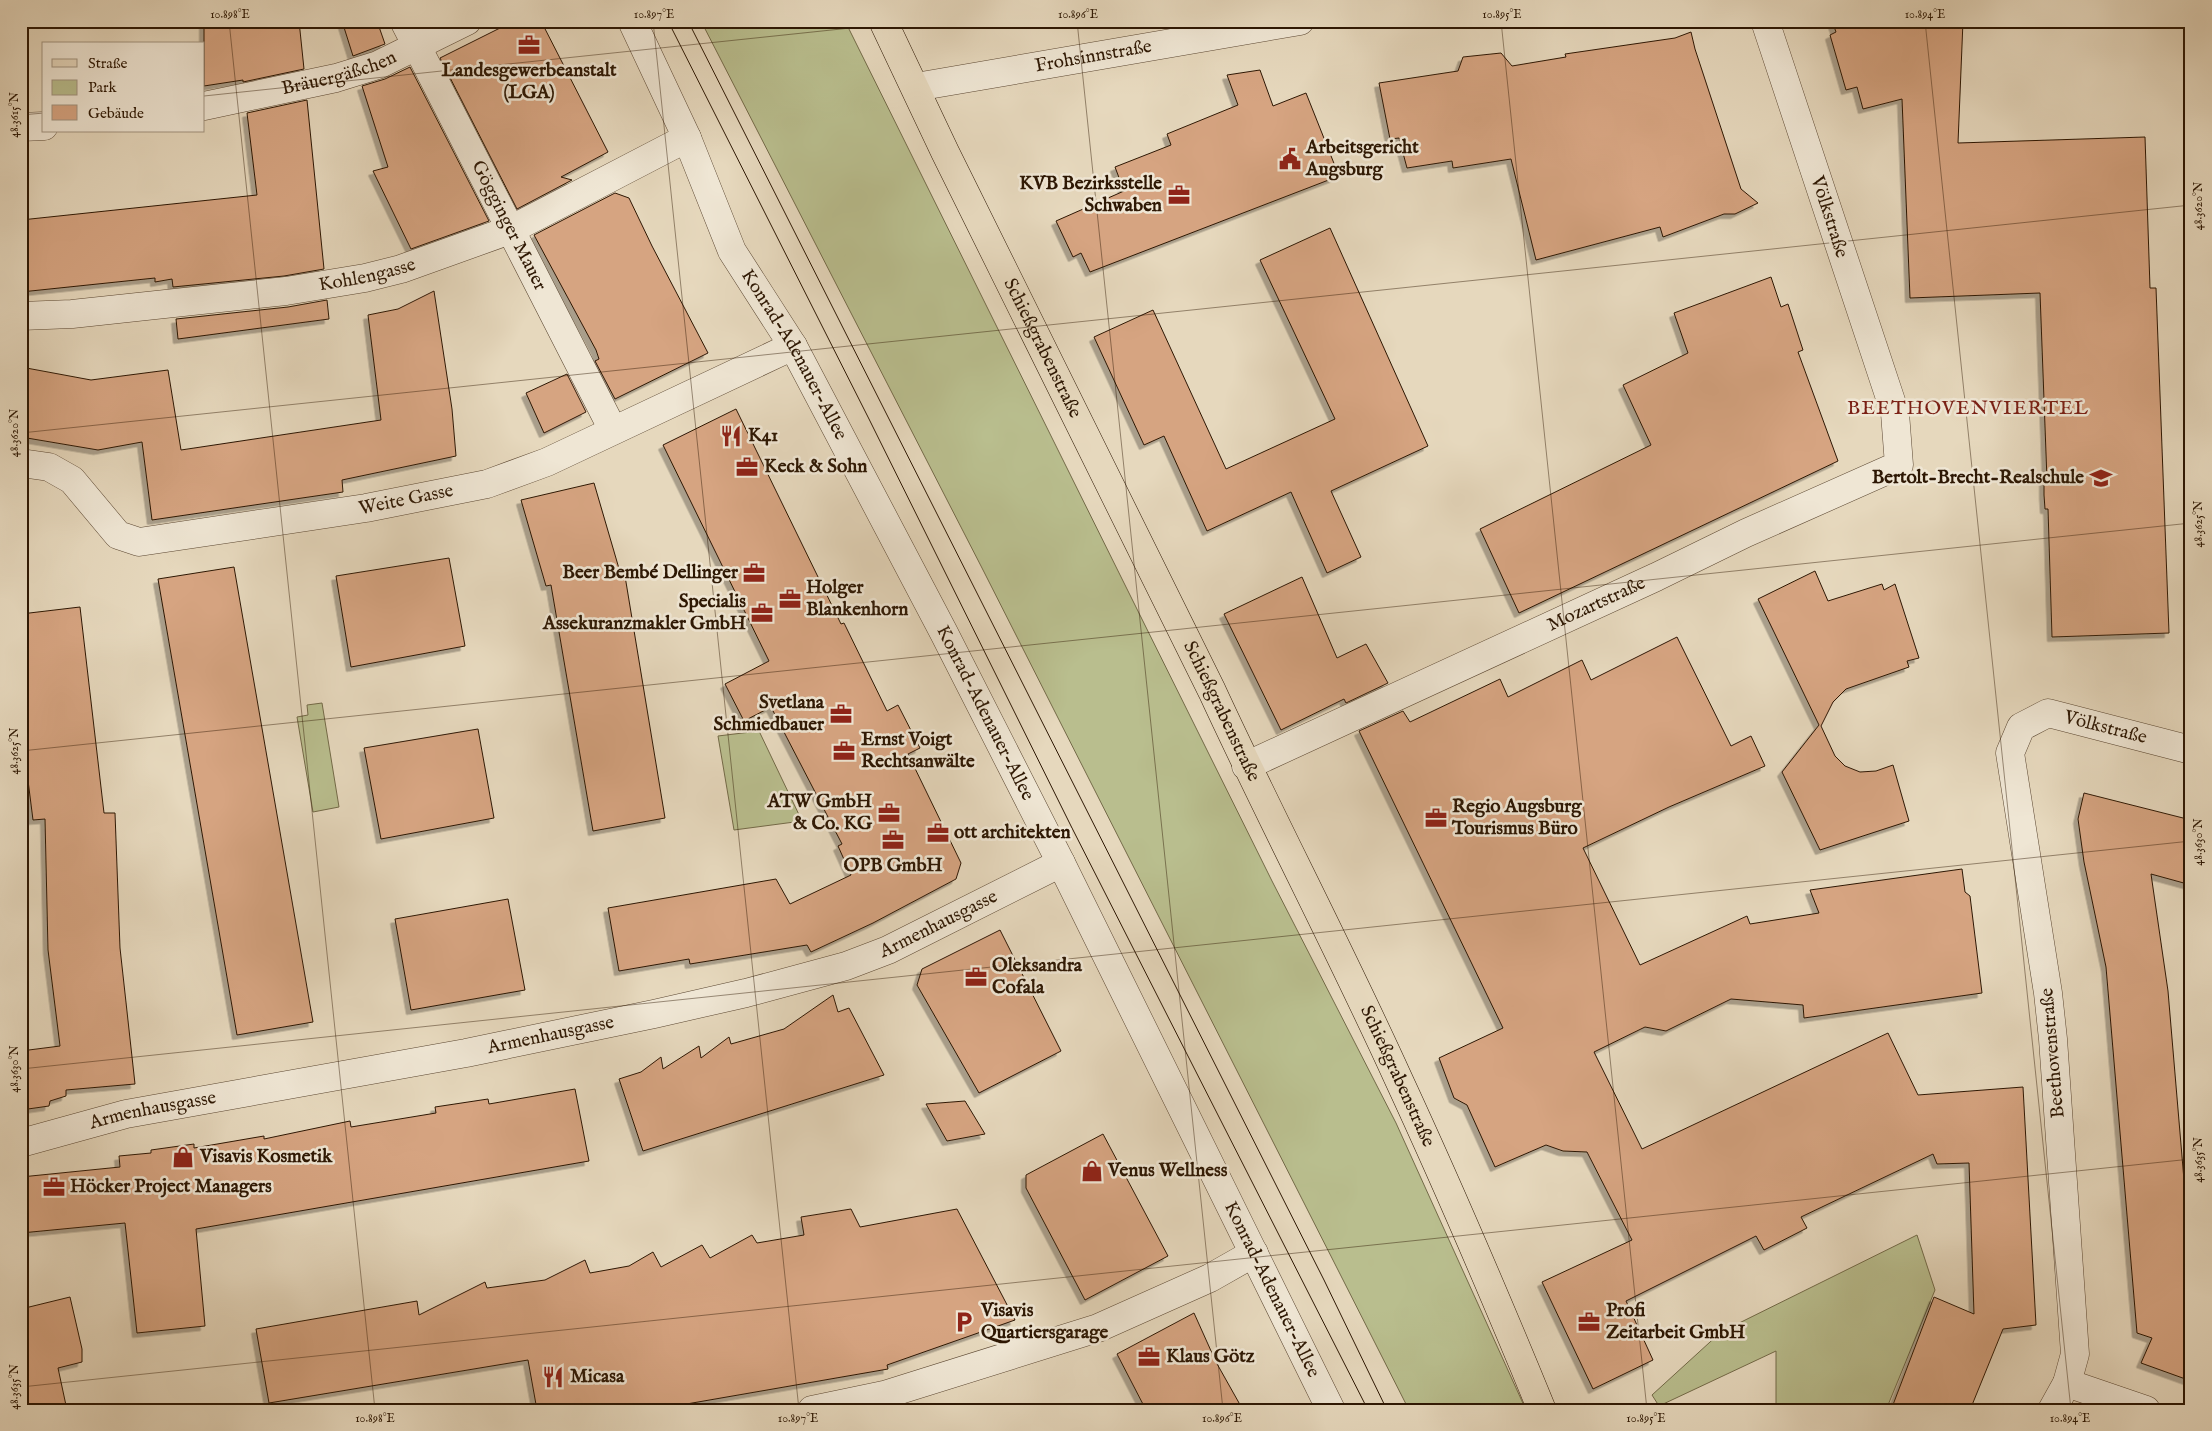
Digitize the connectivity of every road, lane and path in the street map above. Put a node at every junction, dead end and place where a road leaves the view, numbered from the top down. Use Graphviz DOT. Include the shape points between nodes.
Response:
graph roads {
  1 [pos="404,21"];
  2 [pos="467,21"];
  3 [pos="632,21"];
  4 [pos="882,21"];
  5 [pos="1300,21"];
  6 [pos="1764,21"];
  7 [pos="417,47"];
  8 [pos="916,88"];
  9 [pos="205,106"];
  10 [pos="42,126"];
  11 [pos="21,127"];
  12 [pos="687,138"];
  13 [pos="510,230"];
  14 [pos="21,316"];
  15 [pos="793,346"];
  16 [pos="1895,413"];
  17 [pos="613,430"];
  18 [pos="21,463"];
  19 [pos="2021,727"];
  20 [pos="2191,750"];
  21 [pos="1246,766"];
  22 [pos="1061,863"];
  23 [pos="21,1143"];
  24 [pos="1254,1253"];
  25 [pos="2067,1383"];
  26 [pos="812,1410"];
  27 [pos="1331,1410"];
  28 [pos="1542,1410"];
  29 [pos="2052,1410"];
  30 [pos="2146,1410"];
  1 -- 7 [label="street, Gögginger Mauer"];
  2 -- 7 [label="street, Bräuergäßchen"];
  3 -- 12 [label="street, Konrad-Adenauer-Allee"];
  4 -- 8 [label="main road, Schießgrabenstraße"];
  5 -- 8 [label="street, Frohsinnstraße"];
  6 -- 16 [label="street, Völkstraße"];
  7 -- 9 [label="street, Bräuergäßchen" via="378,65 336,78"];
  7 -- 13 [label="street, Gögginger Mauer"];
  8 -- 21 [label="main road, Schießgrabenstraße"];
  10 -- 11 [label="street"];
  12 -- 13 [label="street, Kohlengasse"];
  12 -- 15 [label="street, Konrad-Adenauer-Allee" via="732,250"];
  13 -- 14 [label="street, Kohlengasse" via="401,269 365,278 286,291 72,314"];
  13 -- 17 [label="street, Gögginger Mauer"];
  15 -- 17 [label="street, Weite Gasse"];
  15 -- 22 [label="street, Konrad-Adenauer-Allee" via="941,626"];
  16 -- 21 [label="street, Mozartstraße" via="1899,465"];
  17 -- 18 [label="street, Weite Gasse" via="547,462 487,484 366,508 139,542 118,535 72,480 49,467"];
  19 -- 20 [label="street, Völkstraße" via="2048,713"];
  19 -- 25 [label="street, Beethovenstraße" via="2010,753 2053,1039 2076,1354"];
  21 -- 28 [label="main road, Schießgrabenstraße" via="1398,1077 1484,1269"];
  22 -- 23 [label="street, Armenhausgasse" via="888,950 846,966 746,993 466,1053 126,1114"];
  22 -- 24 [label="street, Konrad-Adenauer-Allee"];
  24 -- 26 [label="street" via="1210,1278 1098,1328 890,1394"];
  24 -- 27 [label="street, Konrad-Adenauer-Allee"];
  25 -- 29 [label="street, Beethovenstraße"];
  25 -- 30 [label="street"];
}
